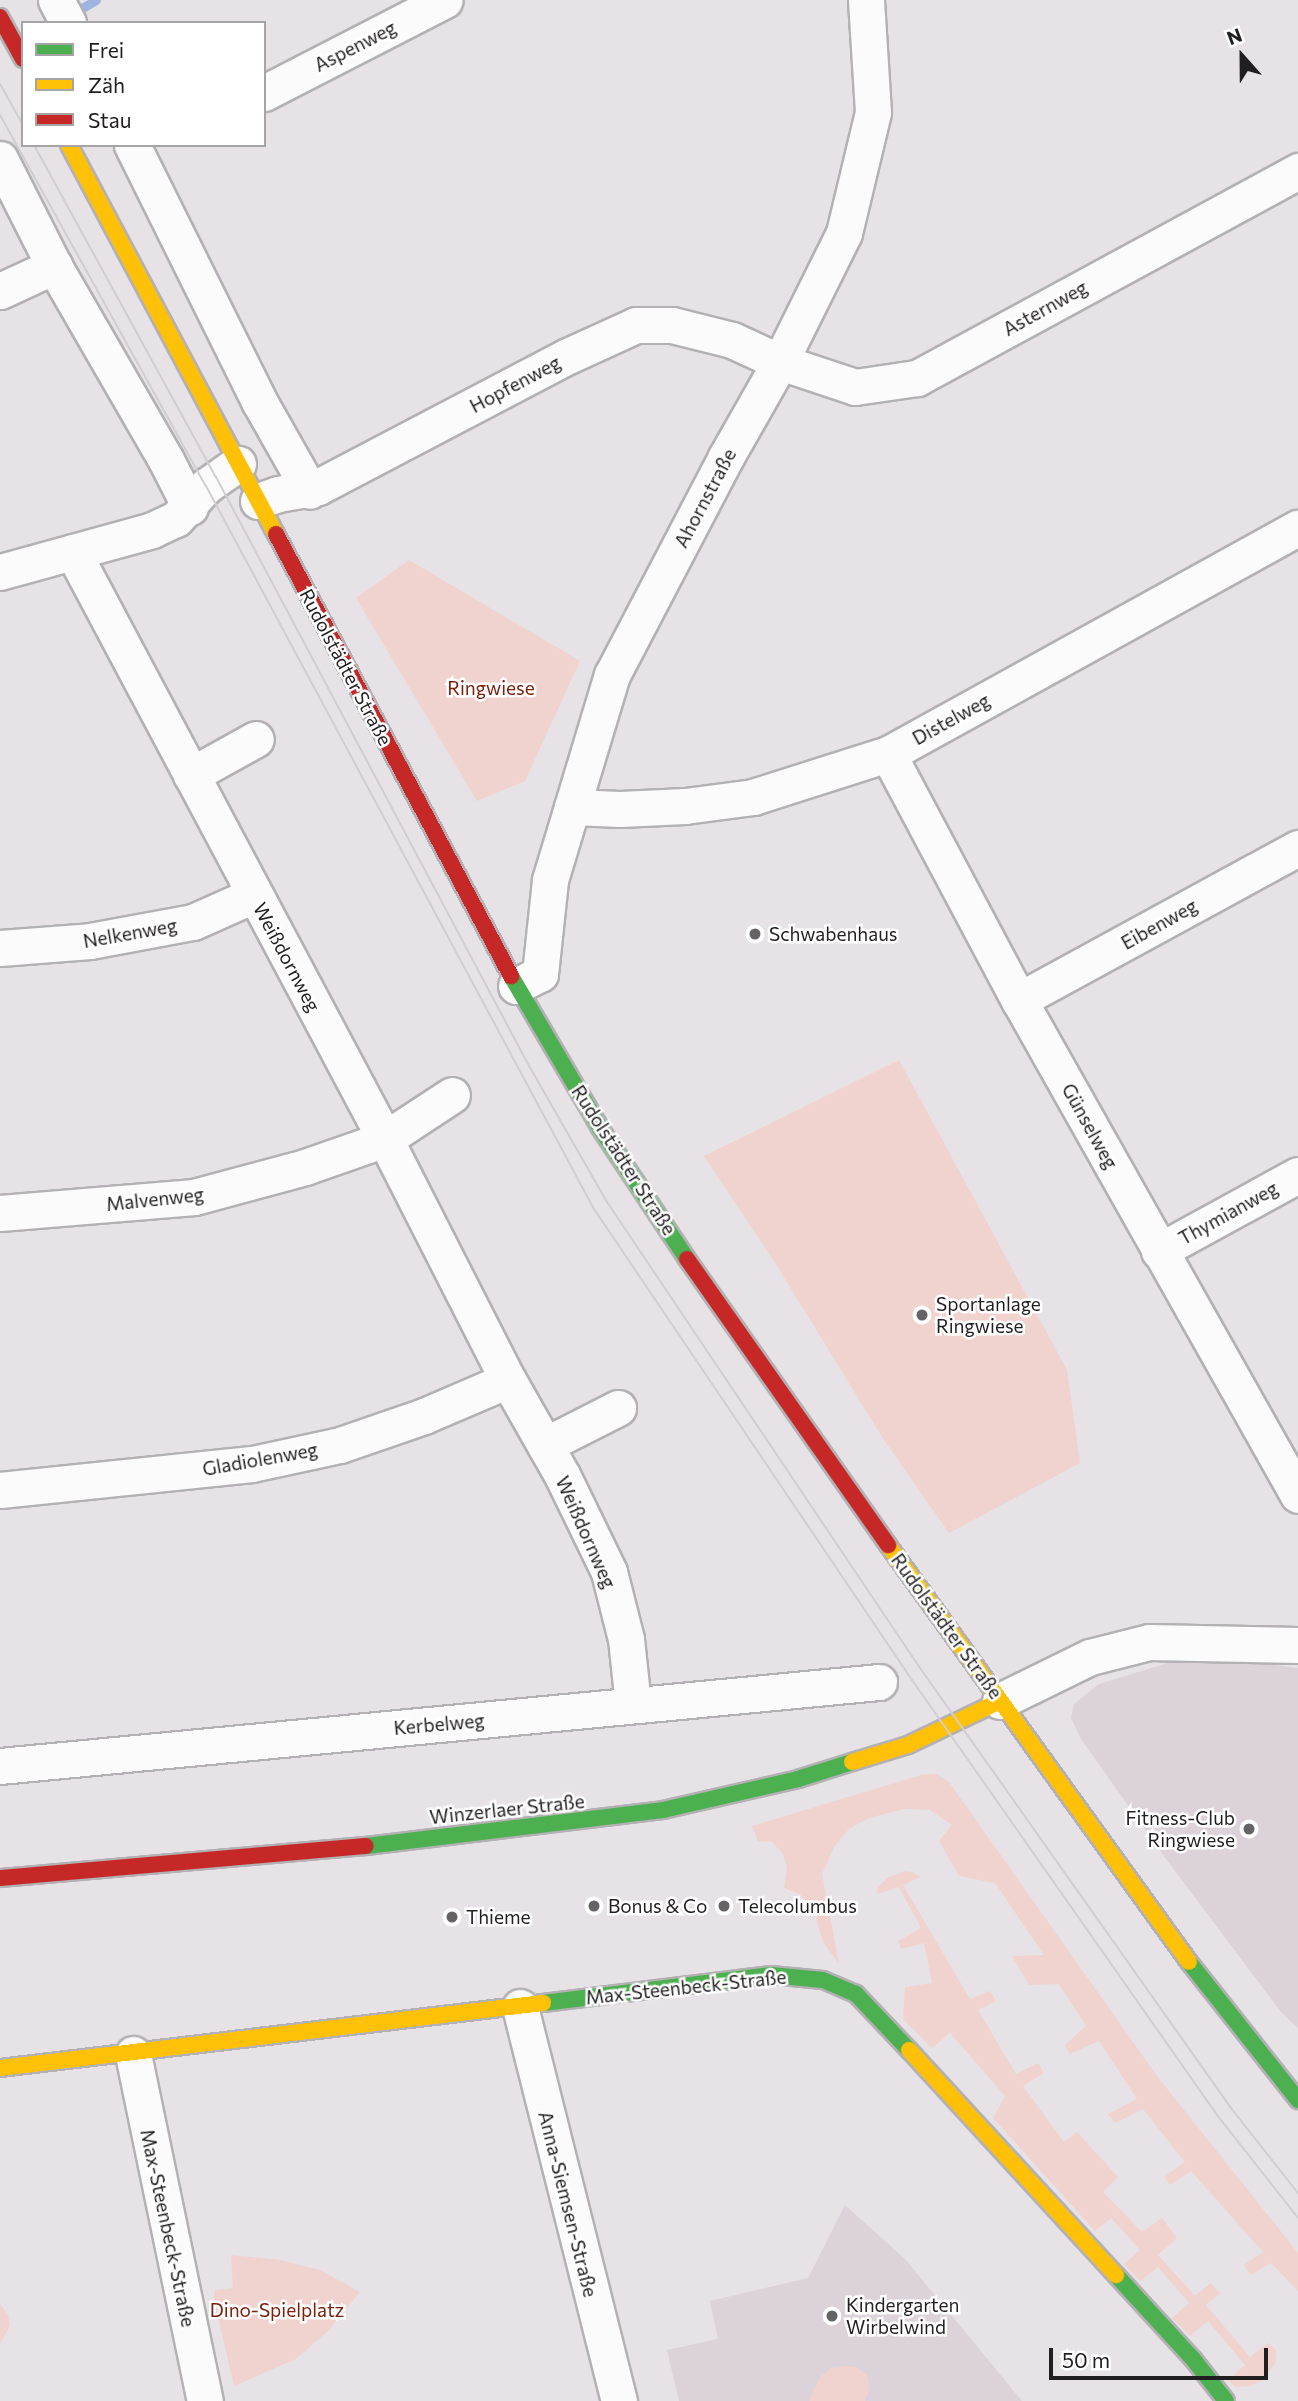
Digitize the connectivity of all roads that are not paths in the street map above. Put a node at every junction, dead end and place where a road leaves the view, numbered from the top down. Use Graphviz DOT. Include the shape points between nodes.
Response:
graph roads {
  1 [pos="56,0"];
  2 [pos="445,0"];
  3 [pos="866,0"];
  4 [pos="0,17"];
  5 [pos="67,21"];
  6 [pos="21,55"];
  7 [pos="266,92"];
  8 [pos="70,147"];
  9 [pos="144,149"];
  10 [pos="0,159"];
  11 [pos="1298,171"];
  12 [pos="54,265"];
  13 [pos="0,291"];
  14 [pos="780,362"];
  15 [pos="238,464"];
  16 [pos="318,487"];
  17 [pos="258,501"];
  18 [pos="190,507"];
  19 [pos="1298,528"];
  20 [pos="73,552"];
  21 [pos="0,572"];
  22 [pos="256,739"];
  23 [pos="888,754"];
  24 [pos="191,775"];
  25 [pos="572,807"];
  26 [pos="1298,848"];
  27 [pos="254,895"];
  28 [pos="0,947"];
  29 [pos="516,986"];
  30 [pos="1019,1000"];
  31 [pos="452,1095"];
  32 [pos="385,1139"];
  33 [pos="1298,1175"];
  34 [pos="0,1213"];
  35 [pos="1159,1251"];
  36 [pos="508,1380"];
  37 [pos="618,1408"];
  38 [pos="545,1445"];
  39 [pos="0,1490"];
  40 [pos="1298,1495"];
  41 [pos="1298,1645"];
  42 [pos="878,1682"];
  43 [pos="1000,1701"];
  44 [pos="633,1705"];
  45 [pos="0,1766"];
  46 [pos="0,1878"];
  47 [pos="520,2007"];
  48 [pos="133,2054"];
  49 [pos="0,2068"];
  50 [pos="1298,2100"];
  51 [pos="205,2401"];
  52 [pos="619,2401"];
  53 [pos="1226,2401"];
  1 -- 5 [label="street"];
  2 -- 7 [label="street, Aspenweg"];
  3 -- 14 [label="street, Ahornstraße" via="873,113 844,233"];
  4 -- 6 [label="main road"];
  8 -- 15 [label="main road, Rudolstädter Straße"];
  9 -- 16 [label="street" via="259,401"];
  10 -- 12 [label="street"];
  11 -- 14 [label="street, Asternweg" via="917,378 855,387"];
  12 -- 13 [label="street"];
  12 -- 18 [label="street"];
  14 -- 16 [label="street, Hopfenweg" via="732,340 660,324 636,325"];
  14 -- 25 [label="street, Ahornstraße" via="612,675"];
  15 -- 17 [label="main road, Rudolstädter Straße"];
  15 -- 18 [label="street" via="206,485"];
  16 -- 17 [label="street, Hopfenweg"];
  17 -- 29 [label="main road, Rudolstädter Straße"];
  18 -- 20 [label="street" via="152,530"];
  19 -- 23 [label="street, Distelweg"];
  20 -- 21 [label="street"];
  20 -- 24 [label="street, Weißdornweg"];
  22 -- 24 [label="street"];
  23 -- 25 [label="street, Distelweg" via="752,797 685,806"];
  23 -- 30 [label="street, Günselweg"];
  24 -- 27 [label="street, Weißdornweg"];
  25 -- 29 [label="street, Ahornstraße" via="550,880 540,974"];
  26 -- 30 [label="street, Eibenweg"];
  27 -- 28 [label="street, Nelkenweg" via="193,922 90,941"];
  27 -- 32 [label="street, Weißdornweg"];
  29 -- 43 [label="main road, Rudolstädter Straße" via="600,1128 738,1335"];
  30 -- 35 [label="street, Günselweg"];
  31 -- 32 [label="street"];
  32 -- 34 [label="street, Malvenweg" via="305,1167 194,1197"];
  32 -- 36 [label="street, Weißdornweg"];
  33 -- 35 [label="street, Thymianweg"];
  35 -- 40 [label="street, Günselweg"];
  36 -- 38 [label="street, Weißdornweg"];
  36 -- 39 [label="street, Gladiolenweg" via="340,1445 252,1464"];
  37 -- 38 [label="street"];
  38 -- 44 [label="street, Weißdornweg" via="609,1572 626,1639"];
  41 -- 43 [label="street" via="1150,1642 1090,1657"];
  42 -- 44 [label="street, Kerbelweg"];
  43 -- 46 [label="main road, Winzerlaer Straße" via="908,1745 798,1779 663,1810 375,1844"];
  43 -- 50 [label="main road, Rudolstädter Straße" via="1198,1975"];
  44 -- 45 [label="street, Kerbelweg"];
  47 -- 48 [label="main road, Max-Steenbeck-Straße"];
  47 -- 52 [label="street, Anna-Siemsen-Straße"];
  47 -- 53 [label="main road, Max-Steenbeck-Straße" via="771,1975 823,1979 856,1994 1193,2359"];
  48 -- 49 [label="main road, Max-Steenbeck-Straße"];
  48 -- 51 [label="street, Max-Steenbeck-Straße"];
}
